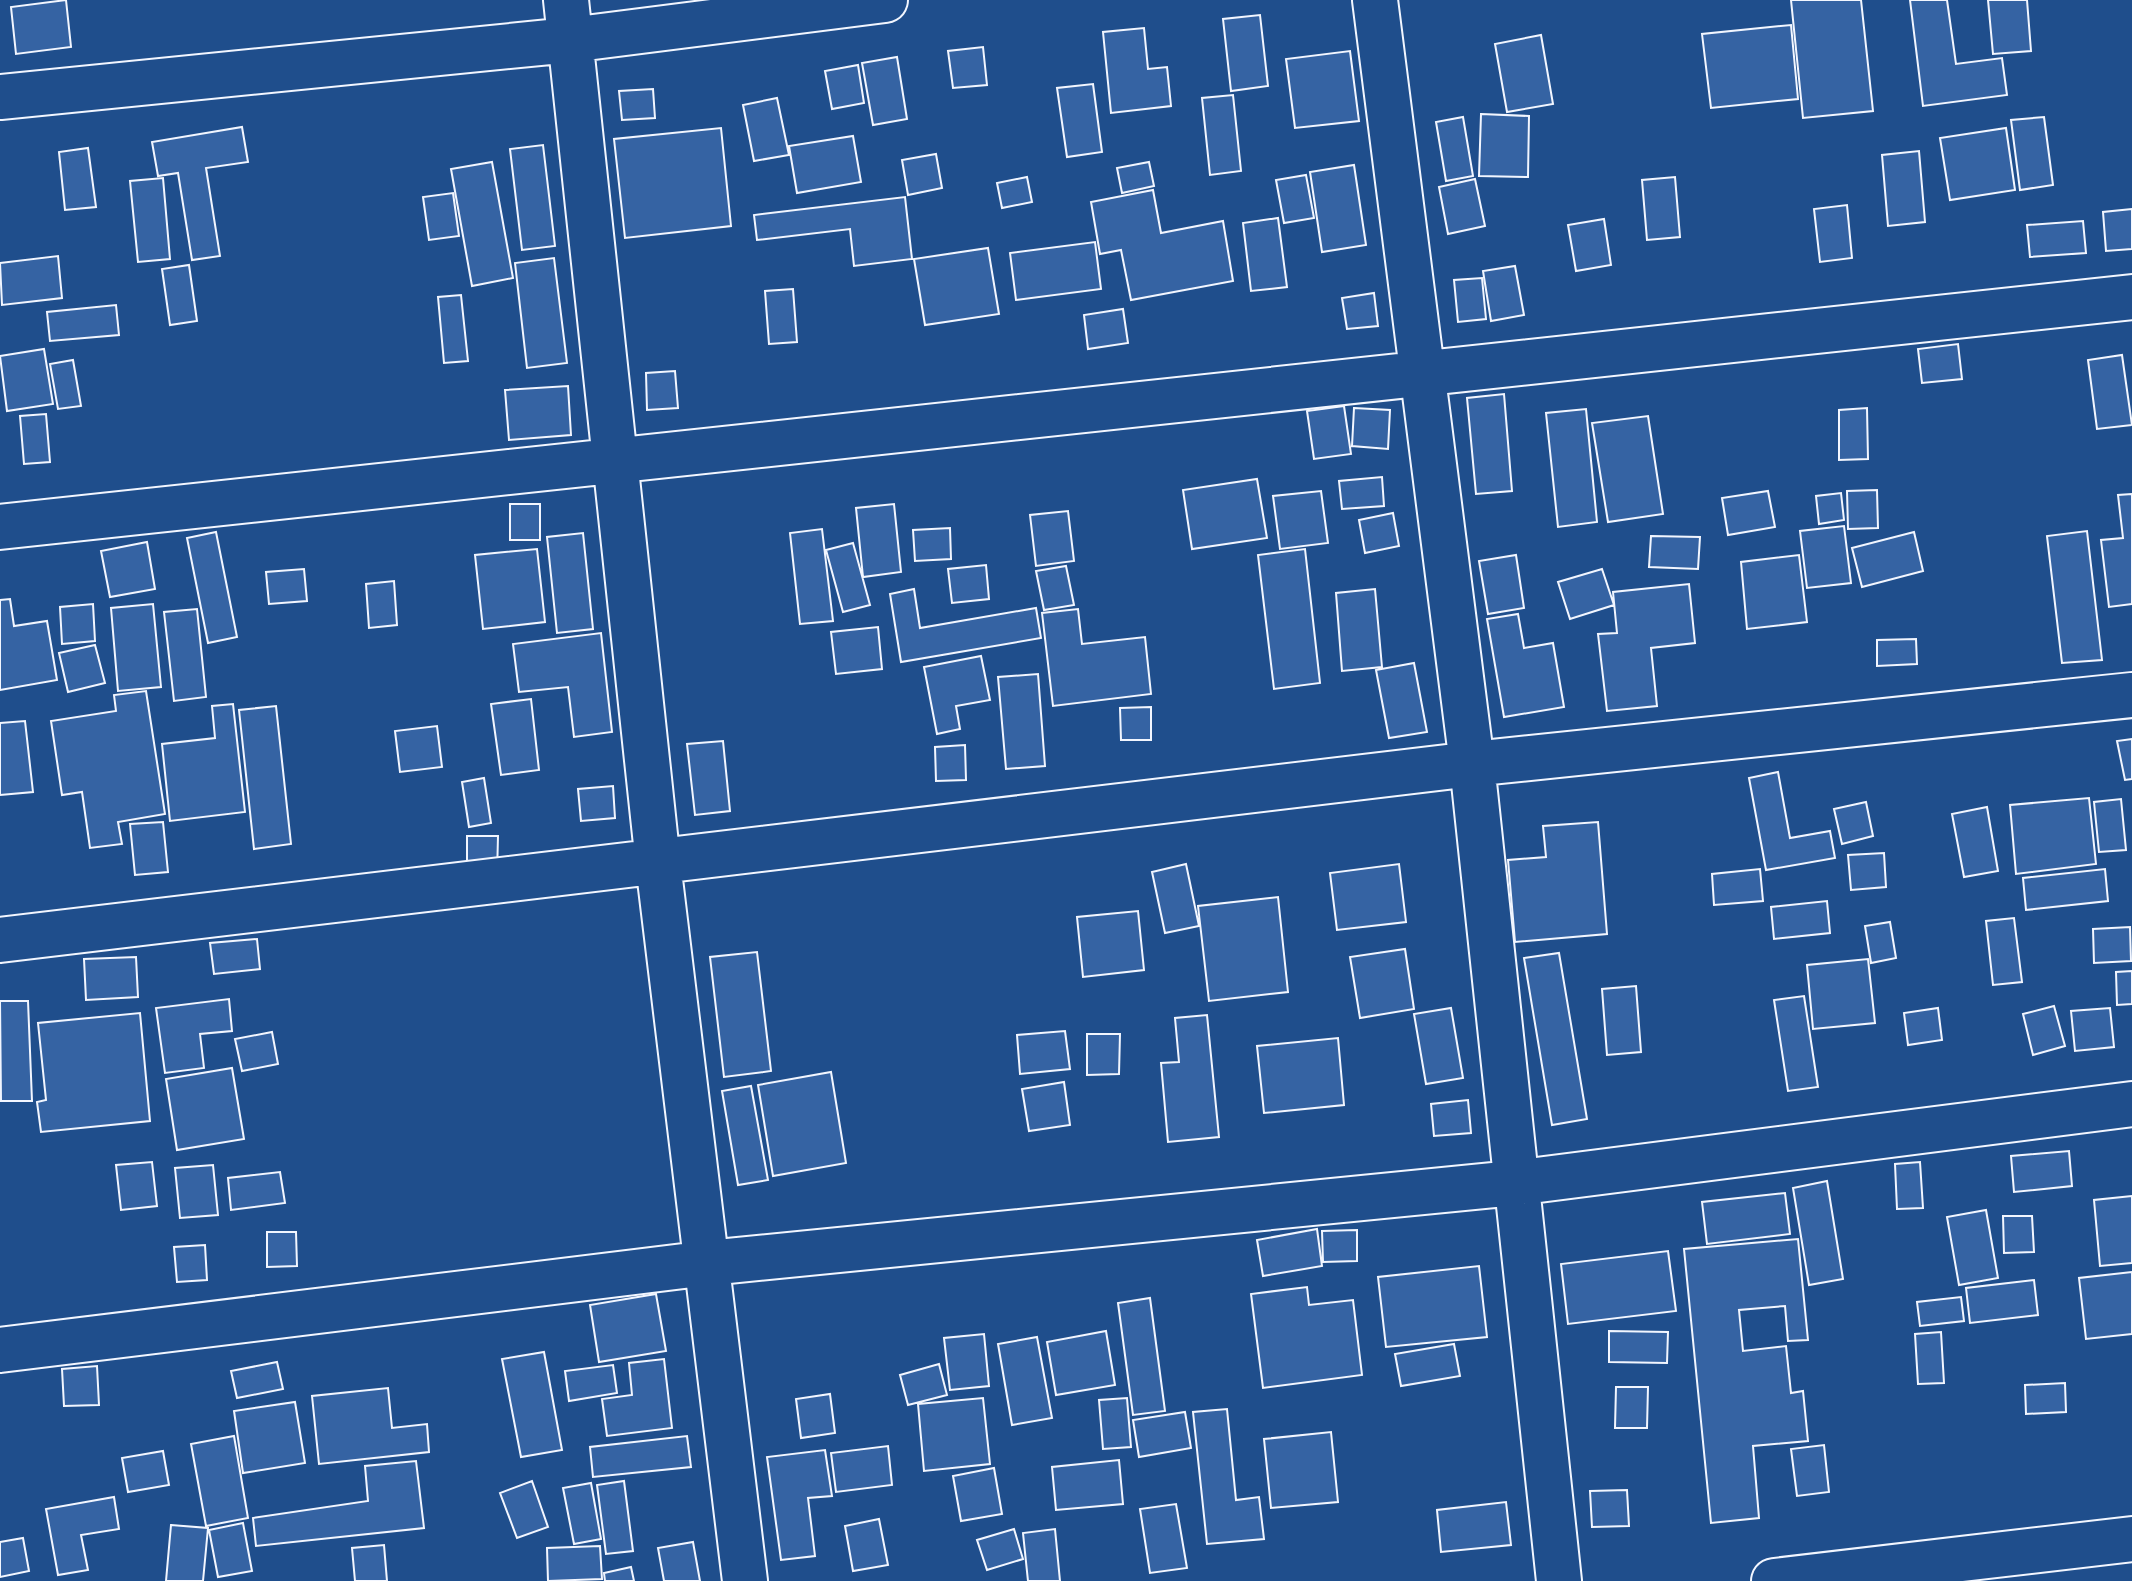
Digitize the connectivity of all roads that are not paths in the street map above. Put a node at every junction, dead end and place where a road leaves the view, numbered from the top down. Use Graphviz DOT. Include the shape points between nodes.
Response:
graph roads {
  1 [pos="885,0"];
  2 [pos="1375,0"];
  3 [pos="568,20"];
  4 [pos="0,97"];
  5 [pos="2132,297"];
  6 [pos="1423,371"];
  7 [pos="615,459"];
  8 [pos="0,527"];
  9 [pos="2132,695"];
  10 [pos="1472,764"];
  11 [pos="658,863"];
  12 [pos="0,940"];
  13 [pos="2132,1104"];
  14 [pos="1514,1183"];
  15 [pos="708,1263"];
  16 [pos="0,1350"];
  17 [pos="2132,1539"];
  18 [pos="745,1581"];
  19 [pos="1559,1581"];
  20 [pos="1774,1581"];
  1 -- 3 [label="street"];
  2 -- 6 [label="street"];
  3 -- 4 [label="street"];
  3 -- 7 [label="street"];
  5 -- 6 [label="street"];
  6 -- 7 [label="street"];
  6 -- 10 [label="street"];
  7 -- 8 [label="street"];
  7 -- 11 [label="street"];
  9 -- 10 [label="street"];
  10 -- 11 [label="street"];
  10 -- 14 [label="street"];
  11 -- 12 [label="street"];
  11 -- 15 [label="street"];
  13 -- 14 [label="street"];
  14 -- 15 [label="street"];
  14 -- 19 [label="street"];
  15 -- 16 [label="street"];
  15 -- 18 [label="street"];
  17 -- 20 [label="street"];
}
